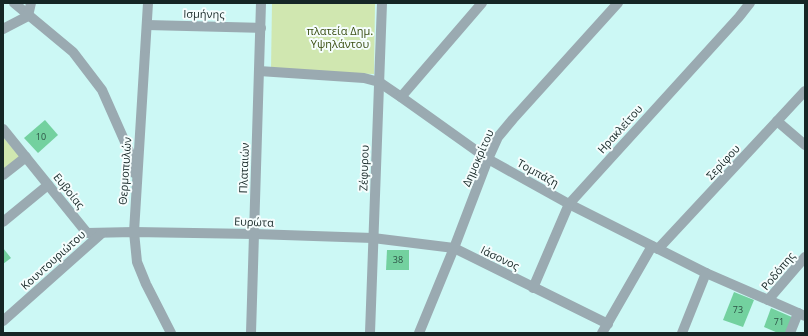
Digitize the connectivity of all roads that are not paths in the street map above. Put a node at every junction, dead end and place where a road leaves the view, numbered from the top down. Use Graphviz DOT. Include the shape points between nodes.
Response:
graph roads {
  1 [pos="14,3"];
  2 [pos="31,3"];
  3 [pos="148,3"];
  4 [pos="261,3"];
  5 [pos="382,3"];
  6 [pos="482,3"];
  7 [pos="618,3"];
  8 [pos="750,3"];
  9 [pos="28,16"];
  10 [pos="146,25"];
  11 [pos="261,28"];
  12 [pos="3,29"];
  13 [pos="259,71"];
  14 [pos="379,82"];
  15 [pos="805,91"];
  16 [pos="401,97"];
  17 [pos="777,122"];
  18 [pos="3,128"];
  19 [pos="805,145"];
  20 [pos="26,156"];
  21 [pos="488,159"];
  22 [pos="3,175"];
  23 [pos="136,182"];
  24 [pos="48,185"];
  25 [pos="569,204"];
  26 [pos="3,222"];
  27 [pos="134,232"];
  28 [pos="102,233"];
  29 [pos="254,234"];
  30 [pos="373,238"];
  31 [pos="454,248"];
  32 [pos="655,248"];
  33 [pos="805,257"];
  34 [pos="706,273"];
  35 [pos="533,288"];
  36 [pos="768,300"];
  37 [pos="802,314"];
  38 [pos="3,321"];
  39 [pos="605,329"];
  40 [pos="171,333"];
  41 [pos="251,333"];
  42 [pos="370,333"];
  43 [pos="419,333"];
  44 [pos="682,333"];
  45 [pos="790,333"];
  1 -- 9 [label="street"];
  2 -- 9 [label="street"];
  3 -- 10 [label="street, Θερμοπυλών"];
  4 -- 11 [label="street, Πλαταιών"];
  5 -- 14 [label="street, Ζέφυρου"];
  6 -- 16 [label="street"];
  7 -- 21 [label="street, Δημοκρίτου" via="498,137"];
  8 -- 25 [label="street, Ηρακλείτου"];
  9 -- 12 [label="street"];
  9 -- 23 [label="street" via="73,52 102,90 129,151"];
  10 -- 11 [label="street, Ισμήνης"];
  10 -- 23 [label="street, Θερμοπυλών"];
  11 -- 13 [label="street, Πλαταιών"];
  13 -- 14 [label="street, Τομπάζη" via="364,78"];
  13 -- 29 [label="street, Πλαταιών"];
  14 -- 16 [label="street, Τομπάζη"];
  14 -- 30 [label="street, Ζέφυρου"];
  15 -- 17 [label="street, Σερίφου"];
  16 -- 21 [label="street, Τομπάζη"];
  17 -- 19 [label="street"];
  17 -- 32 [label="street, Σερίφου"];
  18 -- 20 [label="street, Ευβοίας"];
  20 -- 22 [label="street"];
  20 -- 24 [label="street, Ευβοίας"];
  21 -- 25 [label="street, Τομπάζη"];
  21 -- 31 [label="street, Δημοκρίτου"];
  23 -- 27 [label="street, Θερμοπυλών"];
  24 -- 26 [label="street"];
  24 -- 28 [label="street, Ευβοίας" via="88,233"];
  25 -- 32 [label="street, Τομπάζη"];
  25 -- 35 [label="street, Ηρακλείτου"];
  27 -- 28 [label="street, Ευβοίας"];
  27 -- 29 [label="street, Ευρώτα"];
  27 -- 40 [label="street, Θερμοπυλών" via="137,262"];
  28 -- 38 [label="street, Κουντουριώτου"];
  29 -- 30 [label="street, Ευρώτα"];
  29 -- 41 [label="street, Πλαταιών"];
  30 -- 31 [label="street, Ιάσονος"];
  30 -- 42 [label="street, Ζέφυρου"];
  31 -- 35 [label="street, Ιάσονος"];
  31 -- 43 [label="street, Δημοκρίτου"];
  32 -- 34 [label="street, Τομπάζη"];
  32 -- 39 [label="street, Σερίφου"];
  33 -- 36 [label="street, Ροδόπης"];
  34 -- 36 [label="street, Τομπάζη"];
  34 -- 44 [label="street"];
  35 -- 39 [label="street, Ιάσονος"];
  36 -- 37 [label="street, Τομπάζη"];
  37 -- 45 [label="street"];
}
